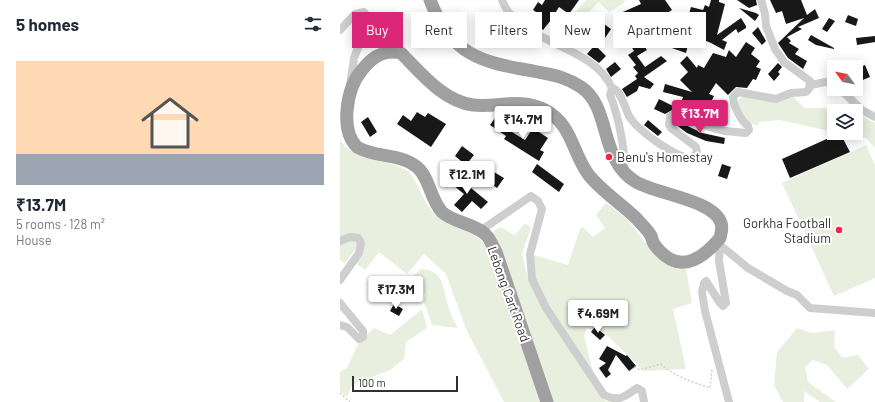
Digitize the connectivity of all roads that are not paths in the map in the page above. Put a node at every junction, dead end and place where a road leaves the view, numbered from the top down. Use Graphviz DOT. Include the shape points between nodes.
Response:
graph roads {
  1 [pos="430,0"];
  2 [pos="502,0"];
  3 [pos="761,0"];
  4 [pos="340,30"];
  5 [pos="827,82"];
  6 [pos="811,85"];
  7 [pos="350,88"];
  8 [pos="612,88"];
  9 [pos="847,96"];
  10 [pos="875,116"];
  11 [pos="624,172"];
  12 [pos="480,231"];
  13 [pos="340,241"];
  14 [pos="720,242"];
  15 [pos="340,280"];
  16 [pos="340,303"];
  17 [pos="875,313"];
  18 [pos="340,325"];
  19 [pos="547,402"];
  20 [pos="644,402"];
  21 [pos="729,402"];
  1 -- 11 [label="highway" via="456,43 474,56 502,66 556,74 592,96 600,113 608,144"];
  2 -- 8 [label="street" via="515,18 528,29 598,68"];
  3 -- 6 [label="street" via="766,14 766,26 775,49 784,62 810,81"];
  4 -- 7 [label="street" via="355,14 364,12 367,15 354,58"];
  5 -- 6 [label="street"];
  6 -- 8 [label="street" via="806,92 791,93 781,98 738,92 734,102 744,124 748,126 746,133 725,131 674,114 670,116 671,128 696,147 697,152 692,159 671,151 636,124 618,92"];
  7 -- 12 [label="highway, Lebong Cart Road" via="340,115 342,128 356,147 408,161 423,174 431,195 442,212"];
  7 -- 14 [label="highway, Lebong Cart Road" via="371,60 392,51 401,53 440,91 458,101 474,105 528,104 545,110 560,121 570,135 579,161 589,175 637,220 664,255 681,263 692,261 702,257"];
  8 -- 11 [label="street" via="610,96 624,155"];
  9 -- 10 [label="street" via="862,110"];
  11 -- 14 [label="highway" via="635,182 708,208 722,223"];
  12 -- 19 [label="highway, Lebong Cart Road" via="486,234 496,252"];
  12 -- 20 [label="street" via="531,196 538,201 542,209 530,254 532,279 546,308 604,395 612,400 621,399 637,388 642,391"];
  13 -- 15 [label="street" via="350,237 358,238 361,243 359,253"];
  14 -- 17 [label="street" via="748,268 798,295 810,308"];
  14 -- 21 [label="street" via="719,261 726,303 723,306 720,303 706,281 702,292"];
  16 -- 18 [label="street" via="363,332 363,337 359,339 347,327"];
}
